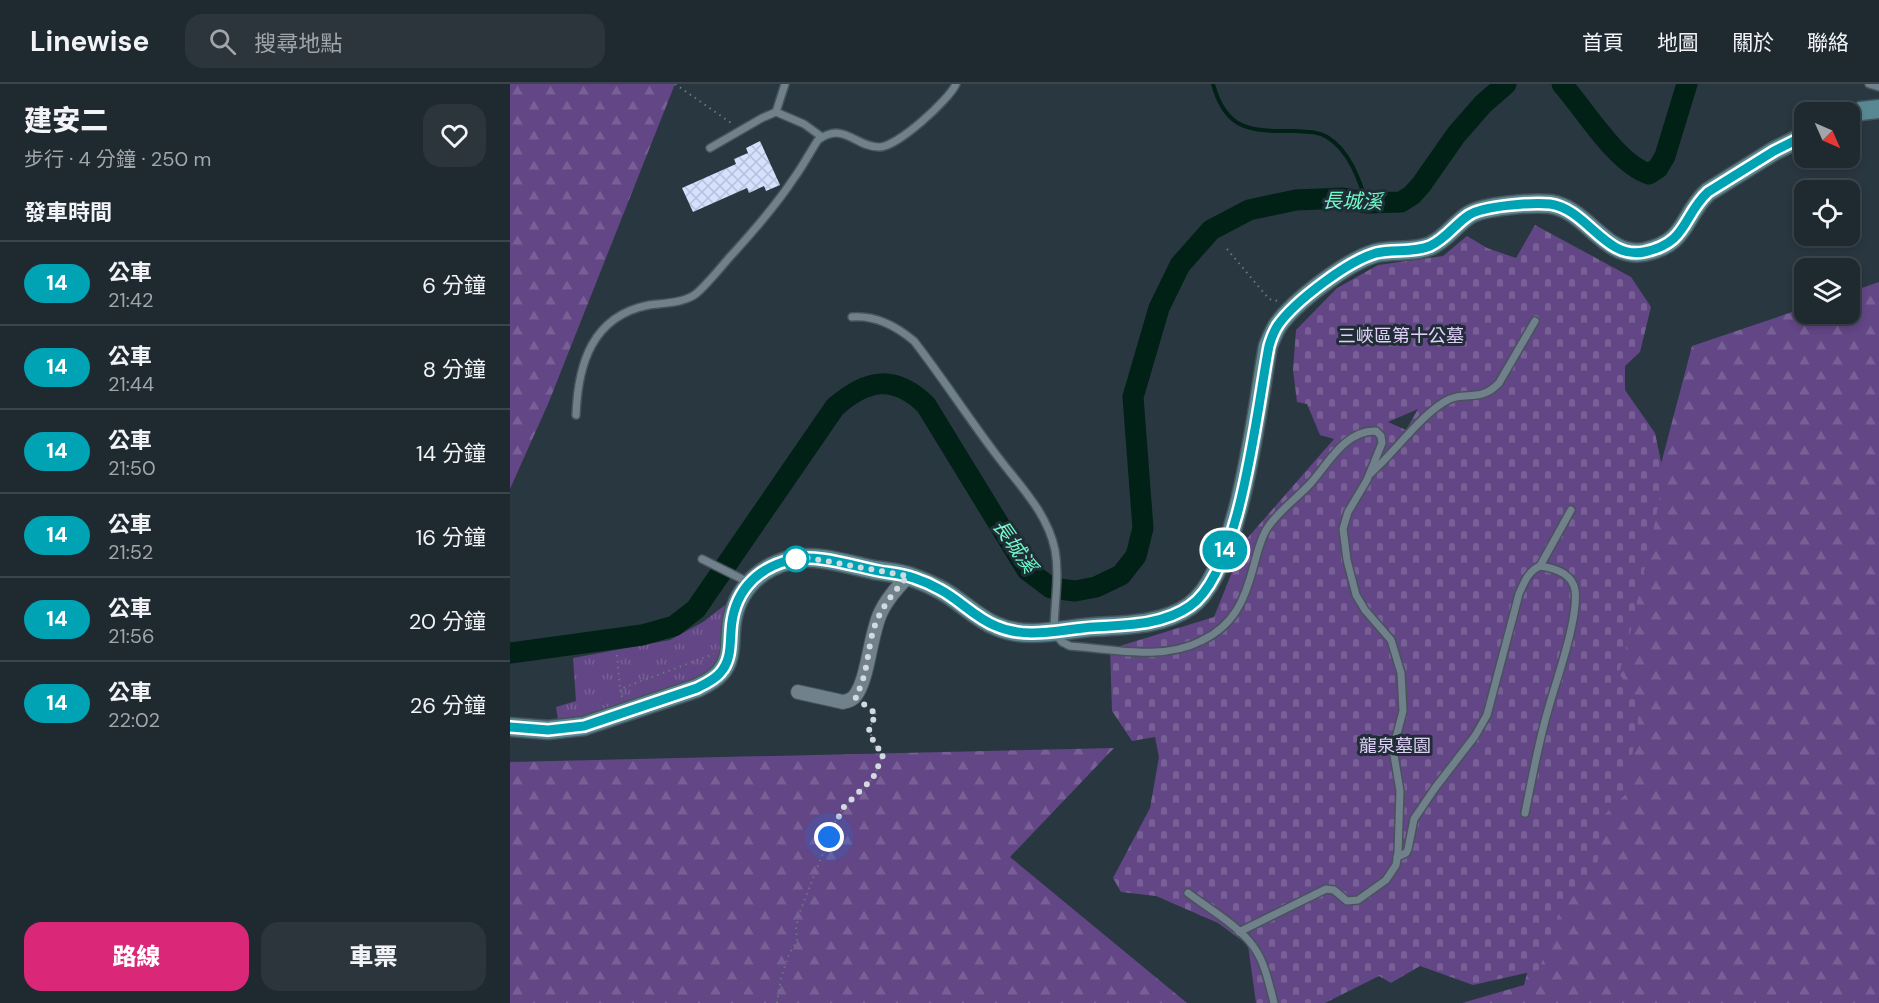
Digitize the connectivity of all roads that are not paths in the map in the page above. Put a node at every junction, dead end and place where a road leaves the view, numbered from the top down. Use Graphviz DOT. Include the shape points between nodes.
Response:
graph roads {
  1 [pos="785,84"];
  2 [pos="956,84"];
  3 [pos="1869,84"];
  4 [pos="1879,87"];
  5 [pos="1879,109"];
  6 [pos="1860,111"];
  7 [pos="776,112"];
  8 [pos="822,137"];
  9 [pos="1794,141"];
  10 [pos="710,148"];
  11 [pos="852,317"];
  12 [pos="1535,321"];
  13 [pos="576,415"];
  14 [pos="1369,475"];
  15 [pos="1571,510"];
  16 [pos="702,559"];
  17 [pos="1540,566"];
  18 [pos="908,576"];
  19 [pos="748,582"];
  20 [pos="1054,632"];
  21 [pos="798,692"];
  22 [pos="510,727"];
  23 [pos="1526,813"];
  24 [pos="1397,857"];
  25 [pos="1188,893"];
  26 [pos="1239,932"];
  27 [pos="1274,1003"];
  1 -- 7 [label="lane"];
  2 -- 8 [label="lane" via="945,101 885,146 874,147 842,133"];
  3 -- 4 [label="lane"];
  5 -- 6 [label="street"];
  7 -- 8 [label="lane"];
  7 -- 10 [label="lane"];
  8 -- 13 [label="lane" via="783,195 697,293 632,308 602,328 581,370"];
  9 -- 20 [label="street" via="1708,192 1682,231 1658,248 1628,253 1561,207 1523,204 1479,210 1444,238 1420,250 1378,253 1349,265 1286,314 1276,327 1228,544 1207,590 1191,606 1169,617 1135,625"];
  11 -- 20 [label="lane" via="881,321 914,341 1030,496 1050,532 1055,550"];
  12 -- 14 [label="lane" via="1492,391 1456,397 1438,406"];
  14 -- 20 [label="lane" via="1382,443 1376,431 1357,435 1343,445 1272,522 1259,548 1243,601 1231,620 1202,641 1167,652 1151,652 1070,646"];
  14 -- 24 [label="lane" via="1348,512 1343,530 1356,595 1391,640 1401,673 1403,711 1393,749 1400,791"];
  15 -- 17 [label="lane"];
  16 -- 19 [label="lane"];
  17 -- 23 [label="lane" via="1565,573 1575,589 1575,599"];
  17 -- 24 [label="lane" via="1526,578 1519,594 1487,715 1414,819 1408,849"];
  18 -- 19 [label="street" via="809,558 779,563"];
  18 -- 20 [label="street" via="940,589 994,626 1011,632"];
  18 -- 21 [label="street" via="881,612 855,697 843,702"];
  19 -- 22 [label="street" via="733,616 727,662 720,673 697,688 584,726 548,730"];
  24 -- 26 [label="lane" via="1386,880 1358,900 1347,901 1326,889"];
  25 -- 26 [label="lane"];
  26 -- 27 [label="lane" via="1254,946"];
}
